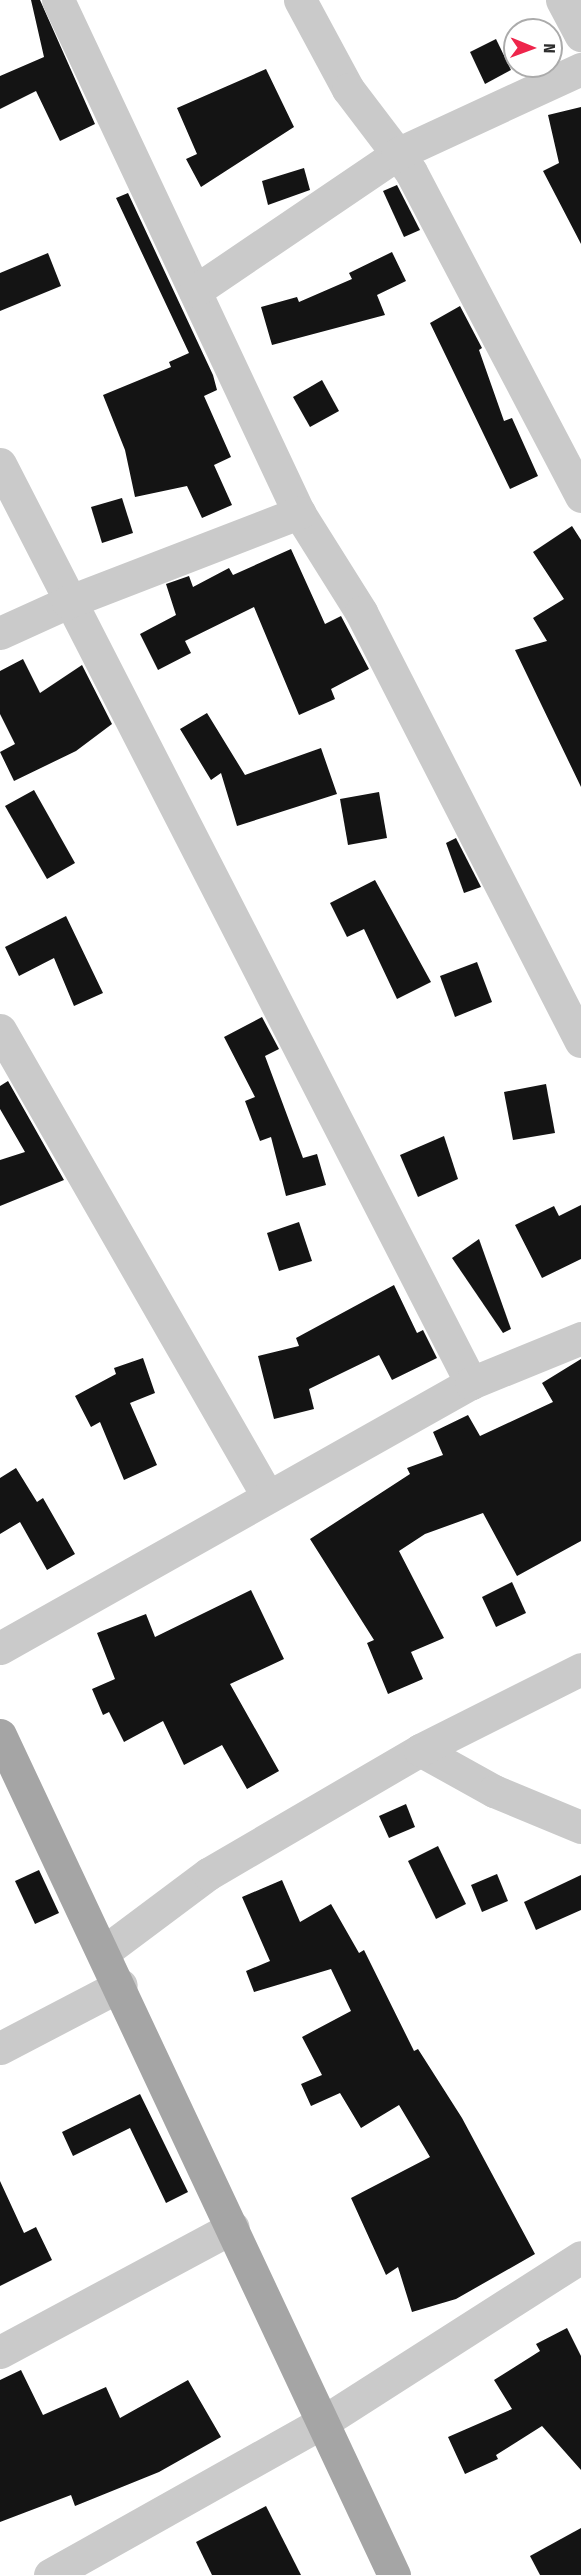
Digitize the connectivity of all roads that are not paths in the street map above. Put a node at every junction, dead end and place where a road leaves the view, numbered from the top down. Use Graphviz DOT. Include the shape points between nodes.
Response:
graph roads {
  1 [pos="57,0"];
  2 [pos="300,0"];
  3 [pos="562,0"];
  4 [pos="581,35"];
  5 [pos="581,69"];
  6 [pos="397,154"];
  7 [pos="195,291"];
  8 [pos="0,464"];
  9 [pos="581,496"];
  10 [pos="299,513"];
  11 [pos="68,602"];
  12 [pos="0,633"];
  13 [pos="0,1030"];
  14 [pos="581,1041"];
  15 [pos="581,1338"];
  16 [pos="471,1383"];
  17 [pos="268,1497"];
  18 [pos="0,1648"];
  19 [pos="581,1669"];
  20 [pos="0,1735"];
  21 [pos="420,1750"];
  22 [pos="581,1827"];
  23 [pos="105,1951"];
  24 [pos="121,1985"];
  25 [pos="0,2049"];
  26 [pos="233,2227"];
  27 [pos="581,2257"];
  28 [pos="0,2352"];
  29 [pos="323,2422"];
  30 [pos="50,2575"];
  31 [pos="394,2575"];
  1 -- 7 [label="street"];
  2 -- 6 [label="street" via="348,89"];
  3 -- 4 [label="street"];
  5 -- 6 [label="street"];
  6 -- 7 [label="street"];
  6 -- 9 [label="street"];
  7 -- 10 [label="street"];
  8 -- 11 [label="street"];
  10 -- 11 [label="street"];
  10 -- 14 [label="street" via="361,612"];
  11 -- 12 [label="street"];
  11 -- 16 [label="street"];
  13 -- 17 [label="street"];
  15 -- 16 [label="street"];
  16 -- 17 [label="street"];
  17 -- 18 [label="street"];
  19 -- 21 [label="street"];
  20 -- 23 [label="main road"];
  21 -- 22 [label="street" via="494,1791"];
  21 -- 23 [label="street" via="208,1874"];
  23 -- 24 [label="main road"];
  24 -- 25 [label="street"];
  24 -- 26 [label="main road"];
  26 -- 28 [label="street"];
  26 -- 29 [label="main road"];
  27 -- 29 [label="street"];
  29 -- 30 [label="street"];
  29 -- 31 [label="main road"];
}
